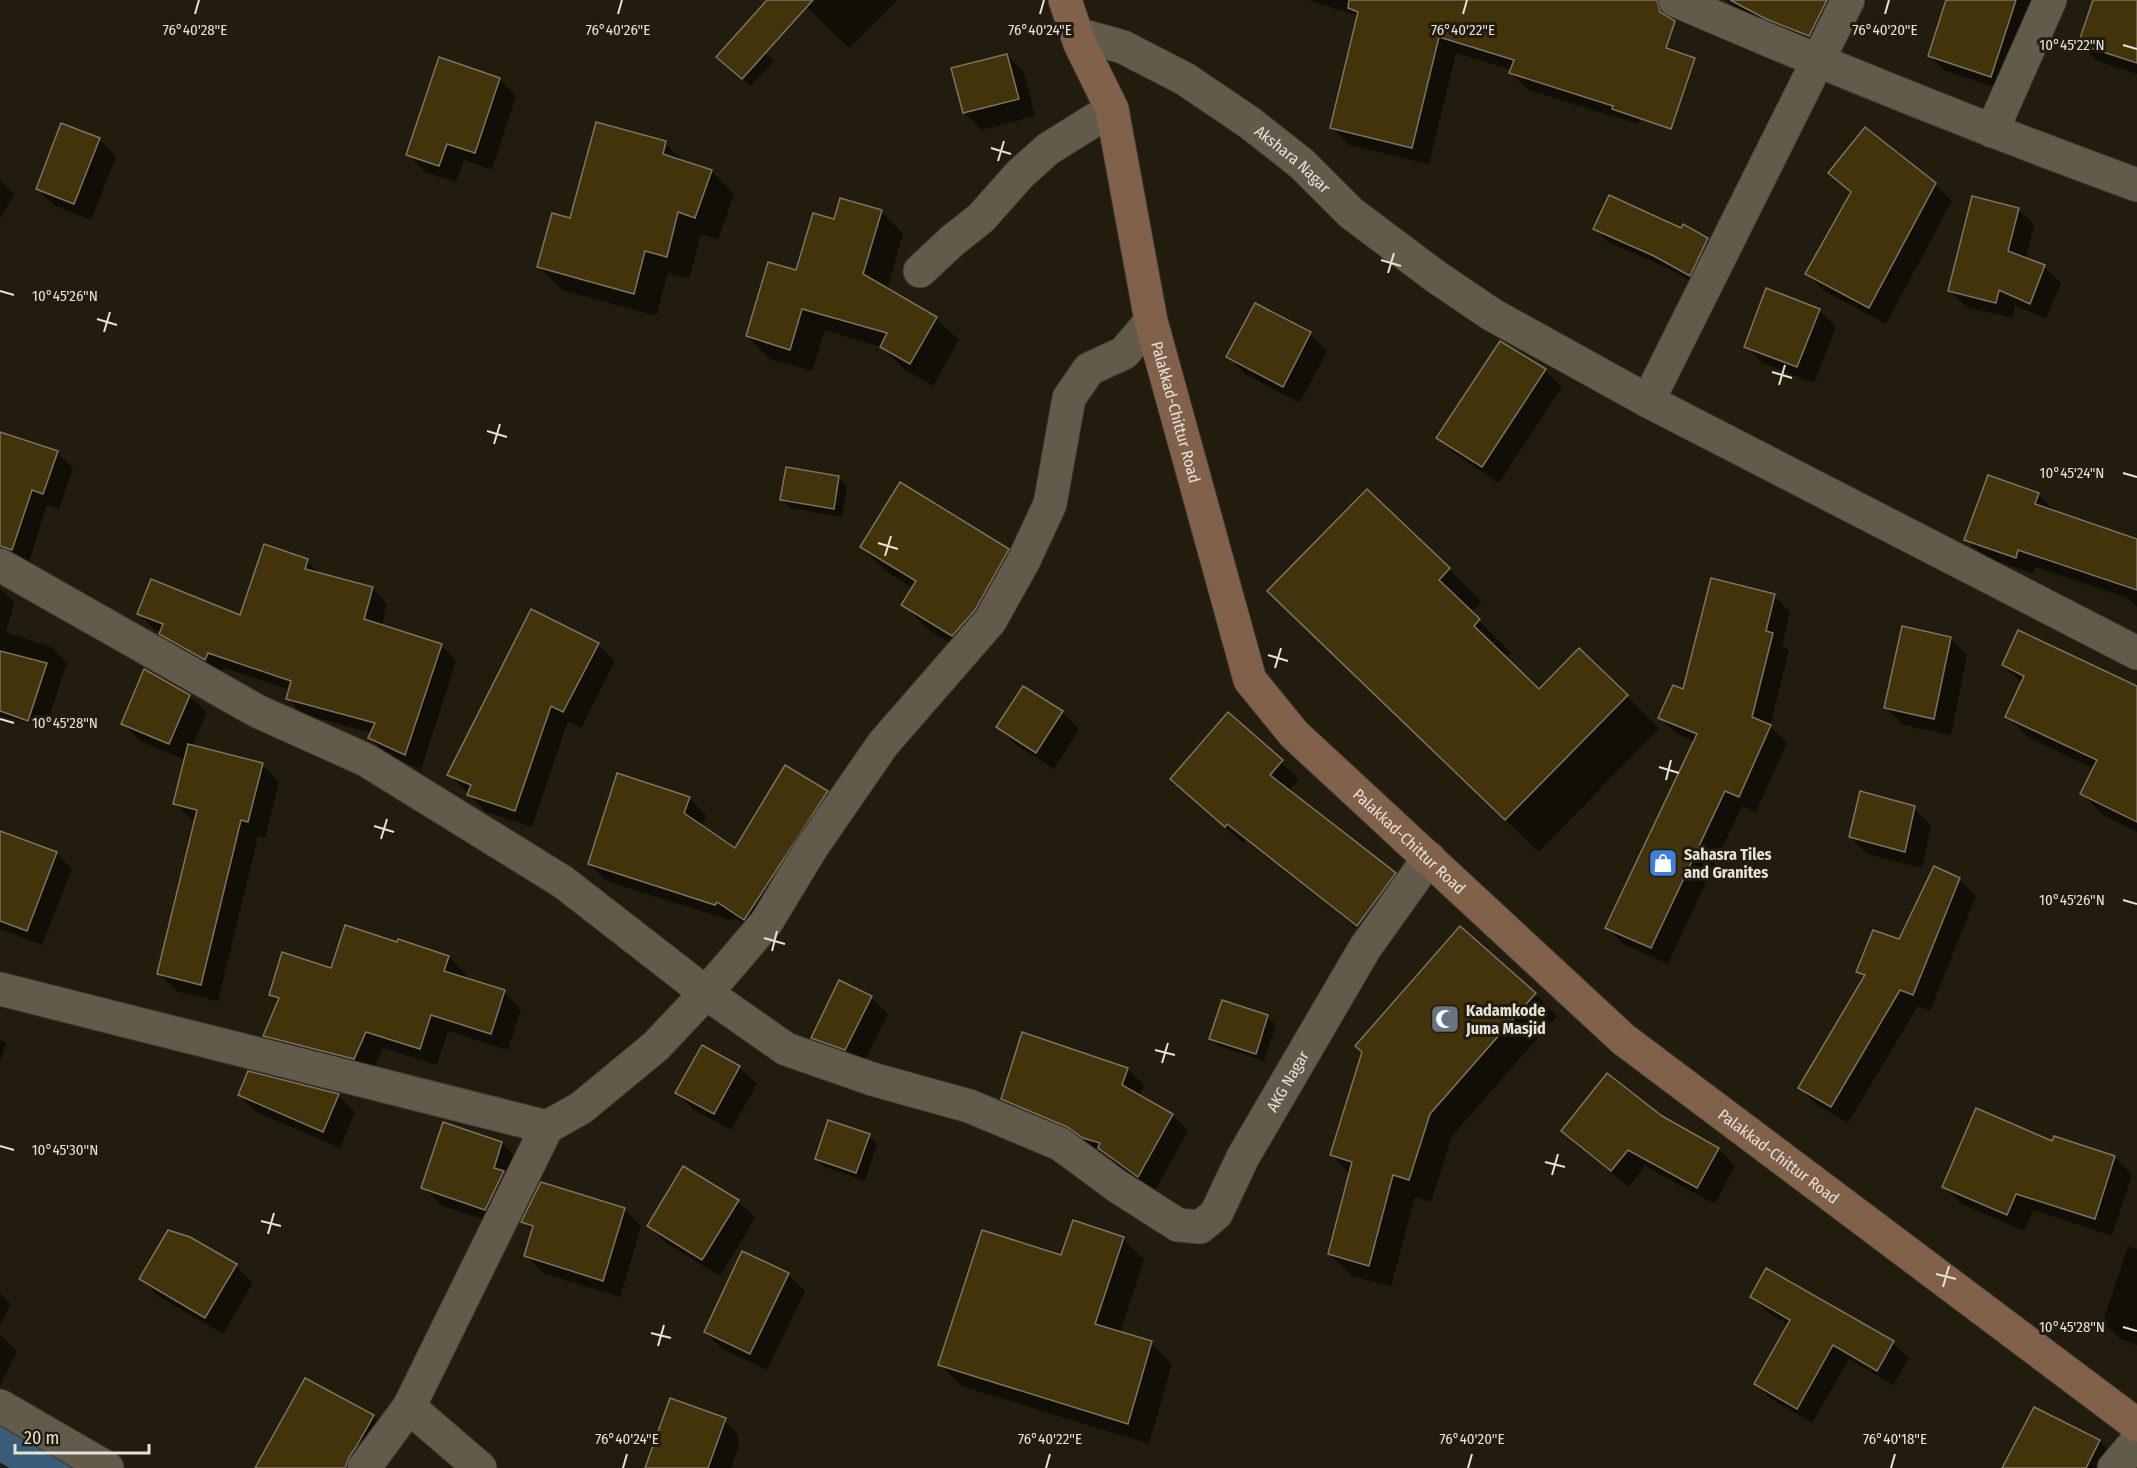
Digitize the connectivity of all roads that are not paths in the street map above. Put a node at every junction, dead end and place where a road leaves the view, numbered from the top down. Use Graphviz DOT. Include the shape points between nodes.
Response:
graph roads {
  1 [pos="1065,0"];
  2 [pos="1675,0"];
  3 [pos="1848,0"];
  4 [pos="2050,0"];
  5 [pos="1077,34"];
  6 [pos="1817,61"];
  7 [pos="1112,109"];
  8 [pos="1992,131"];
  9 [pos="2137,185"];
  10 [pos="920,271"];
  11 [pos="1151,321"];
  12 [pos="1648,401"];
  13 [pos="0,565"];
  14 [pos="2137,653"];
  15 [pos="1429,858"];
  16 [pos="0,989"];
  17 [pos="706,993"];
  18 [pos="547,1127"];
  19 [pos="0,1406"];
  20 [pos="409,1407"];
  21 [pos="2137,1425"];
  22 [pos="2137,1441"];
  23 [pos="107,1468"];
  24 [pos="364,1468"];
  25 [pos="480,1468"];
  26 [pos="2114,1468"];
  1 -- 5 [label="main road, Palakkad-Chittur Road"];
  2 -- 6 [label="street"];
  3 -- 6 [label="street"];
  4 -- 8 [label="street"];
  5 -- 7 [label="main road, Palakkad-Chittur Road"];
  5 -- 12 [label="street, Akshara Nagar" via="1123,47 1185,79 1250,123 1302,164 1351,213 1435,276 1491,314"];
  6 -- 8 [label="street"];
  6 -- 12 [label="street"];
  7 -- 10 [label="street" via="1048,149 981,218"];
  7 -- 11 [label="main road, Palakkad-Chittur Road"];
  8 -- 9 [label="street"];
  11 -- 15 [label="main road, Palakkad-Chittur Road" via="1250,680 1294,734"];
  11 -- 17 [label="street" via="1124,353 1089,369 1069,398 1050,504 990,621 883,744 812,847 766,923"];
  12 -- 14 [label="street, Akshara Nagar"];
  13 -- 17 [label="street, AKG Nagar" via="257,711 366,760 562,882"];
  15 -- 17 [label="street, AKG Nagar" via="1365,948 1243,1157 1216,1214 1200,1227 1178,1225 1060,1144 1030,1131 969,1106 872,1080 786,1049"];
  15 -- 21 [label="main road, Palakkad-Chittur Road" via="1623,1039"];
  16 -- 18 [label="street"];
  17 -- 18 [label="street" via="656,1046 581,1108"];
  18 -- 20 [label="street"];
  19 -- 23 [label="street"];
  20 -- 24 [label="street"];
  20 -- 25 [label="street"];
  22 -- 26 [label="street"];
}
